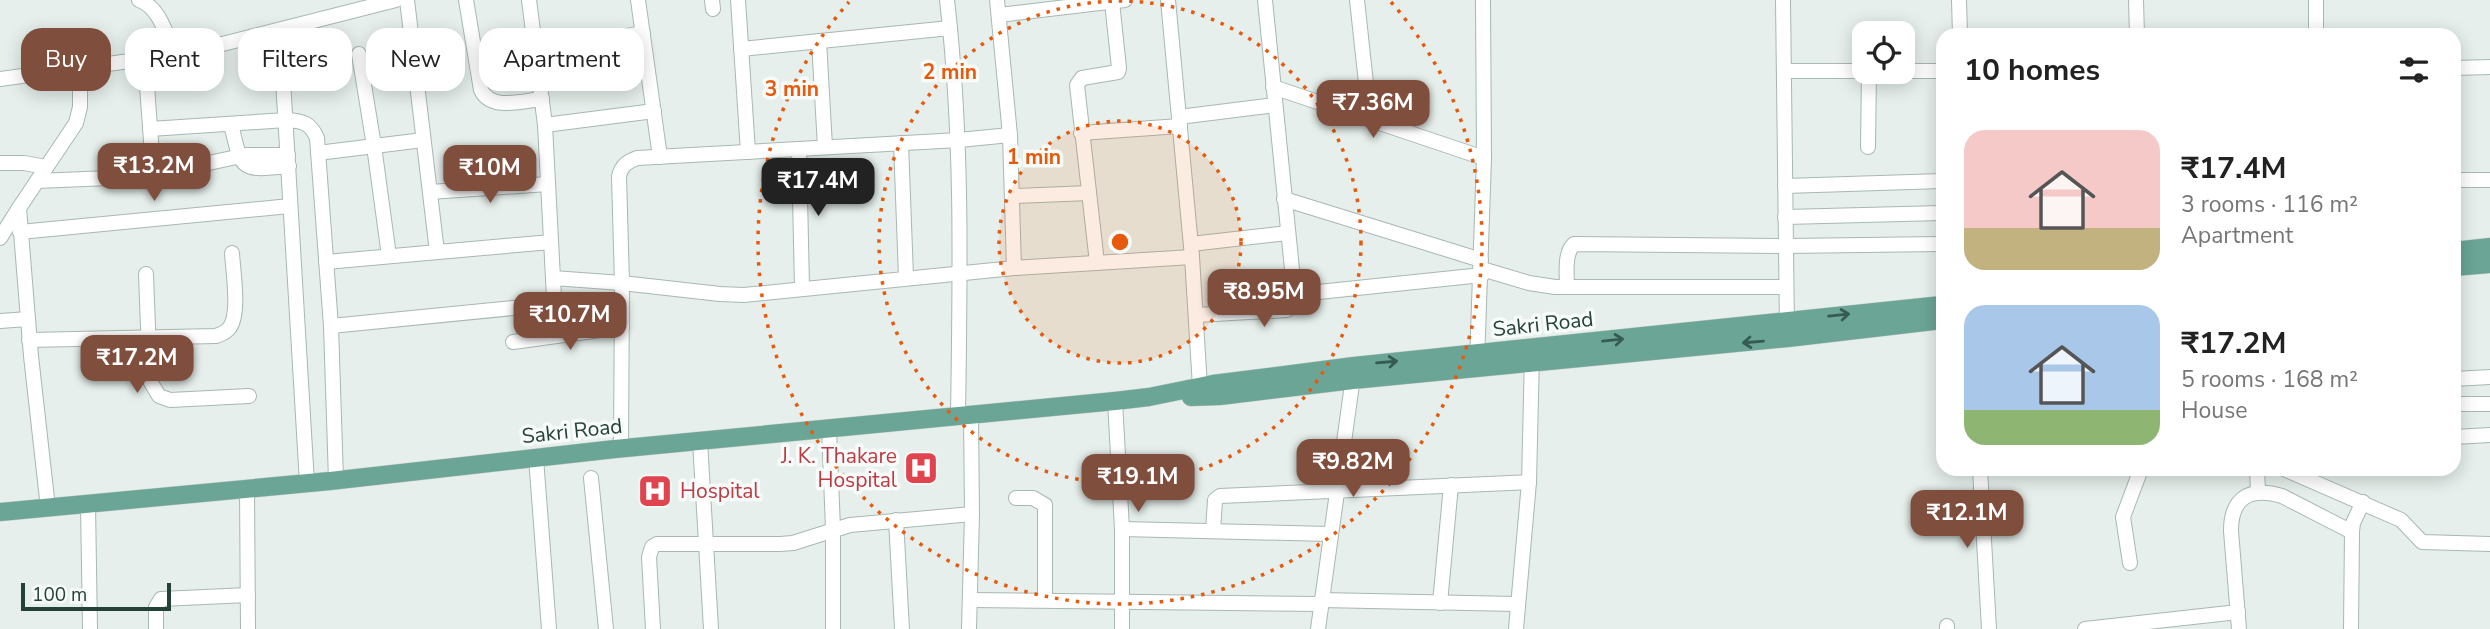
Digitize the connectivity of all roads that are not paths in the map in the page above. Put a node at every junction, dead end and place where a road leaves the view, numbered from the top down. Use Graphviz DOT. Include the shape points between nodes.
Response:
graph roads {
  1 [pos="139,0"];
  2 [pos="396,0"];
  3 [pos="407,0"];
  4 [pos="466,0"];
  5 [pos="529,0"];
  6 [pos="638,0"];
  7 [pos="738,0"];
  8 [pos="947,0"];
  9 [pos="1168,0"];
  10 [pos="1265,0"];
  11 [pos="1357,0"];
  12 [pos="1483,0"];
  13 [pos="1783,0"];
  14 [pos="1959,0"];
  15 [pos="2136,0"];
  16 [pos="2316,0"];
  17 [pos="1118,1"];
  18 [pos="998,7"];
  19 [pos="164,28"];
  20 [pos="288,28"];
  21 [pos="533,28"];
  22 [pos="642,28"];
  23 [pos="950,28"];
  24 [pos="1960,28"];
  25 [pos="2137,28"];
  26 [pos="2316,28"];
  27 [pos="644,40"];
  28 [pos="819,41"];
  29 [pos="741,49"];
  30 [pos="359,54"];
  31 [pos="2490,67"];
  32 [pos="2461,68"];
  33 [pos="1784,71"];
  34 [pos="1852,71"];
  35 [pos="1915,71"];
  36 [pos="1936,71"];
  37 [pos="21,76"];
  38 [pos="0,79"];
  39 [pos="1869,84"];
  40 [pos="1273,87"];
  41 [pos="81,91"];
  42 [pos="147,91"];
  43 [pos="284,91"];
  44 [pos="541,91"];
  45 [pos="542,100"];
  46 [pos="1275,105"];
  47 [pos="654,111"];
  48 [pos="286,120"];
  49 [pos="1370,120"];
  50 [pos="1179,122"];
  51 [pos="231,124"];
  52 [pos="545,125"];
  53 [pos="150,129"];
  54 [pos="1081,133"];
  55 [pos="1010,135"];
  56 [pos="423,140"];
  57 [pos="959,140"];
  58 [pos="901,143"];
  59 [pos="374,146"];
  60 [pos="825,147"];
  61 [pos="1868,147"];
  62 [pos="799,149"];
  63 [pos="748,152"];
  64 [pos="318,153"];
  65 [pos="238,156"];
  66 [pos="660,157"];
  67 [pos="1484,158"];
  68 [pos="288,160"];
  69 [pos="0,163"];
  70 [pos="46,167"];
  71 [pos="109,178"];
  72 [pos="2461,180"];
  73 [pos="2490,180"];
  74 [pos="37,181"];
  75 [pos="1936,181"];
  76 [pos="548,184"];
  77 [pos="1785,186"];
  78 [pos="429,192"];
  79 [pos="1088,192"];
  80 [pos="1014,196"];
  81 [pos="1284,199"];
  82 [pos="290,206"];
  83 [pos="19,208"];
  84 [pos="1936,213"];
  85 [pos="1785,216"];
  86 [pos="20,232"];
  87 [pos="1287,233"];
  88 [pos="0,238"];
  89 [pos="551,242"];
  90 [pos="1936,244"];
  91 [pos="1785,246"];
  92 [pos="2490,247"];
  93 [pos="1192,250"];
  94 [pos="2461,250"];
  95 [pos="437,252"];
  96 [pos="232,253"];
  97 [pos="388,256"];
  98 [pos="326,262"];
  99 [pos="1097,263"];
  100 [pos="2490,264"];
  101 [pos="2461,266"];
  102 [pos="1014,268"];
  103 [pos="1482,268"];
  104 [pos="960,273"];
  105 [pos="146,274"];
  106 [pos="906,277"];
  107 [pos="553,278"];
  108 [pos="622,283"];
  109 [pos="1567,287"];
  110 [pos="1786,287"];
  111 [pos="802,288"];
  112 [pos="1297,292"];
  113 [pos="554,304"];
  114 [pos="1936,306"];
  115 [pos="1196,315"];
  116 [pos="28,319"];
  117 [pos="1936,320"];
  118 [pos="0,321"];
  119 [pos="331,326"];
  120 [pos="622,327"];
  121 [pos="1787,330"];
  122 [pos="556,336"];
  123 [pos="147,338"];
  124 [pos="29,340"];
  125 [pos="513,342"];
  126 [pos="1532,355"];
  127 [pos="1478,361"];
  128 [pos="1353,373"];
  129 [pos="2490,377"];
  130 [pos="2461,379"];
  131 [pos="1200,387"];
  132 [pos="249,396"];
  133 [pos="1149,397"];
  134 [pos="1115,401"];
  135 [pos="2461,404"];
  136 [pos="2490,404"];
  137 [pos="965,415"];
  138 [pos="829,428"];
  139 [pos="2490,435"];
  140 [pos="2461,437"];
  141 [pos="700,441"];
  142 [pos="621,448"];
  143 [pos="536,458"];
  144 [pos="1980,476"];
  145 [pos="2138,476"];
  146 [pos="2299,476"];
  147 [pos="591,478"];
  148 [pos="2258,479"];
  149 [pos="336,480"];
  150 [pos="1529,482"];
  151 [pos="307,483"];
  152 [pos="1451,485"];
  153 [pos="247,489"];
  154 [pos="1336,489"];
  155 [pos="1016,498"];
  156 [pos="88,504"];
  157 [pos="2362,505"];
  158 [pos="48,508"];
  159 [pos="0,512"];
  160 [pos="972,514"];
  161 [pos="896,520"];
  162 [pos="2353,527"];
  163 [pos="833,528"];
  164 [pos="1122,529"];
  165 [pos="1213,531"];
  166 [pos="1329,534"];
  167 [pos="2490,544"];
  168 [pos="706,545"];
  169 [pos="2130,563"];
  170 [pos="248,595"];
  171 [pos="970,600"];
  172 [pos="1045,600"];
  173 [pos="1122,600"];
  174 [pos="1321,602"];
  175 [pos="1440,603"];
  176 [pos="1517,604"];
  177 [pos="2238,612"];
  178 [pos="90,629"];
  179 [pos="156,629"];
  180 [pos="248,629"];
  181 [pos="549,629"];
  182 [pos="606,629"];
  183 [pos="653,629"];
  184 [pos="711,629"];
  185 [pos="833,629"];
  186 [pos="902,629"];
  187 [pos="969,629"];
  188 [pos="1122,629"];
  189 [pos="1318,629"];
  190 [pos="1517,629"];
  191 [pos="1989,629"];
  192 [pos="2085,629"];
  193 [pos="2239,629"];
  194 [pos="2351,629"];
  1 -- 19 [label="street" via="153,9"];
  2 -- 20 [label="street"];
  3 -- 56 [label="street"];
  4 -- 45 [label="street" via="485,98 505,103"];
  5 -- 21 [label="street"];
  6 -- 22 [label="street"];
  7 -- 29 [label="street"];
  8 -- 23 [label="street"];
  9 -- 50 [label="street"];
  10 -- 40 [label="street"];
  11 -- 49 [label="street"];
  12 -- 67 [label="street"];
  13 -- 33 [label="street"];
  14 -- 24 [label="street"];
  15 -- 25 [label="street"];
  16 -- 26 [label="street"];
  17 -- 18 [label="street"];
  17 -- 54 [label="street" via="1119,68 1115,73 1079,79"];
  18 -- 55 [label="street"];
  23 -- 28 [label="street"];
  23 -- 57 [label="street"];
  27 -- 47 [label="street"];
  28 -- 29 [label="street"];
  28 -- 60 [label="street"];
  29 -- 63 [label="street"];
  30 -- 59 [label="street"];
  31 -- 32 [label="street"];
  33 -- 34 [label="street"];
  33 -- 77 [label="street"];
  35 -- 36 [label="street"];
  37 -- 38 [label="street"];
  39 -- 61 [label="street"];
  40 -- 46 [label="street"];
  40 -- 49 [label="street"];
  41 -- 70 [label="street" via="78,117"];
  42 -- 53 [label="street"];
  43 -- 48 [label="street"];
  44 -- 45 [label="street"];
  45 -- 52 [label="street"];
  46 -- 50 [label="street"];
  46 -- 81 [label="street"];
  47 -- 52 [label="street"];
  47 -- 66 [label="street"];
  48 -- 51 [label="street"];
  48 -- 64 [label="street" via="302,121 313,129"];
  48 -- 68 [label="street"];
  49 -- 67 [label="street"];
  50 -- 54 [label="street"];
  50 -- 93 [label="street"];
  51 -- 53 [label="street"];
  51 -- 65 [label="street"];
  52 -- 76 [label="street"];
  53 -- 65 [label="street" via="153,168 160,174"];
  54 -- 79 [label="street"];
  55 -- 57 [label="street"];
  55 -- 80 [label="street"];
  56 -- 59 [label="street"];
  56 -- 78 [label="street"];
  57 -- 58 [label="street"];
  57 -- 104 [label="street"];
  58 -- 60 [label="street"];
  58 -- 106 [label="street"];
  59 -- 64 [label="street"];
  59 -- 97 [label="street"];
  60 -- 62 [label="street"];
  62 -- 63 [label="street"];
  62 -- 111 [label="street"];
  63 -- 66 [label="street"];
  64 -- 98 [label="street"];
  65 -- 68 [label="street" via="255,170"];
  66 -- 108 [label="street" via="638,158 621,167"];
  67 -- 103 [label="street"];
  68 -- 82 [label="street"];
  69 -- 70 [label="street"];
  70 -- 74 [label="street"];
  71 -- 74 [label="street"];
  72 -- 73 [label="street"];
  74 -- 83 [label="street"];
  75 -- 77 [label="street"];
  76 -- 78 [label="street"];
  76 -- 89 [label="street"];
  77 -- 85 [label="street"];
  78 -- 95 [label="street"];
  79 -- 80 [label="street"];
  79 -- 99 [label="street"];
  80 -- 102 [label="street"];
  81 -- 87 [label="street"];
  81 -- 103 [label="street"];
  82 -- 86 [label="street"];
  82 -- 151 [label="street"];
  83 -- 86 [label="street"];
  83 -- 88 [label="street"];
  84 -- 85 [label="street"];
  85 -- 91 [label="street"];
  86 -- 116 [label="street"];
  87 -- 93 [label="street"];
  87 -- 112 [label="street" via="1292,284"];
  89 -- 95 [label="street"];
  89 -- 107 [label="street"];
  90 -- 91 [label="street"];
  91 -- 109 [label="street" via="1574,244 1568,254"];
  91 -- 110 [label="street"];
  92 -- 94 [label="main road"];
  93 -- 99 [label="street"];
  93 -- 115 [label="street"];
  95 -- 97 [label="street"];
  96 -- 123 [label="street" via="235,317 224,333"];
  97 -- 98 [label="street"];
  98 -- 119 [label="street"];
  99 -- 102 [label="street"];
  100 -- 101 [label="main road"];
  102 -- 104 [label="street"];
  103 -- 109 [label="street" via="1529,283"];
  103 -- 112 [label="street"];
  103 -- 127 [label="street"];
  104 -- 106 [label="street"];
  104 -- 137 [label="street"];
  105 -- 123 [label="street"];
  106 -- 111 [label="street"];
  107 -- 108 [label="street"];
  107 -- 113 [label="street"];
  108 -- 111 [label="street" via="730,295"];
  108 -- 120 [label="street"];
  109 -- 110 [label="street"];
  110 -- 121 [label="street"];
  112 -- 115 [label="street" via="1287,310"];
  113 -- 119 [label="street"];
  113 -- 122 [label="street"];
  121 -- 114 [label="main road, Sakri Road, one-way"];
  115 -- 131 [label="street"];
  116 -- 118 [label="street"];
  116 -- 124 [label="street"];
  117 -- 121 [label="main road, Sakri Road"];
  119 -- 149 [label="street"];
  120 -- 122 [label="street"];
  120 -- 142 [label="street"];
  121 -- 126 [label="main road, Sakri Road"];
  122 -- 125 [label="street"];
  123 -- 124 [label="street"];
  123 -- 132 [label="street" via="150,381 159,396 170,400"];
  124 -- 158 [label="street"];
  126 -- 127 [label="main road, Sakri Road"];
  126 -- 150 [label="street"];
  127 -- 128 [label="main road, Sakri Road"];
  128 -- 131 [label="main road, Sakri Road"];
  128 -- 133 [label="main road, Sakri Road" via="1220,396"];
  128 -- 154 [label="street"];
  129 -- 130 [label="street"];
  131 -- 133 [label="main road, Sakri Road"];
  133 -- 134 [label="main road, Sakri Road"];
  134 -- 137 [label="main road, Sakri Road"];
  134 -- 164 [label="street"];
  135 -- 136 [label="street"];
  137 -- 138 [label="main road, Sakri Road"];
  137 -- 160 [label="street"];
  138 -- 141 [label="main road, Sakri Road"];
  138 -- 163 [label="street"];
  139 -- 140 [label="street"];
  141 -- 142 [label="main road, Sakri Road"];
  141 -- 168 [label="street"];
  142 -- 143 [label="main road, Sakri Road"];
  143 -- 149 [label="main road, Sakri Road"];
  143 -- 181 [label="street"];
  144 -- 191 [label="street"];
  145 -- 169 [label="street" via="2123,517"];
  146 -- 157 [label="street"];
  147 -- 182 [label="street"];
  148 -- 162 [label="street" via="2282,496"];
  148 -- 177 [label="street" via="2231,515"];
  149 -- 151 [label="main road, Sakri Road"];
  150 -- 152 [label="street"];
  150 -- 176 [label="street"];
  151 -- 153 [label="main road, Sakri Road"];
  152 -- 154 [label="street"];
  152 -- 175 [label="street"];
  153 -- 156 [label="main road, Sakri Road"];
  153 -- 170 [label="street"];
  154 -- 165 [label="street" via="1220,496 1214,500"];
  154 -- 166 [label="street"];
  155 -- 172 [label="street" via="1033,498 1045,505"];
  156 -- 158 [label="main road, Sakri Road"];
  156 -- 178 [label="street"];
  157 -- 162 [label="street"];
  157 -- 167 [label="street" via="2401,520 2422,542"];
  158 -- 159 [label="main road, Sakri Road"];
  160 -- 161 [label="street"];
  160 -- 171 [label="street"];
  161 -- 163 [label="street"];
  161 -- 186 [label="street"];
  162 -- 194 [label="street"];
  163 -- 168 [label="street" via="793,543"];
  163 -- 185 [label="street"];
  164 -- 165 [label="street"];
  164 -- 173 [label="street"];
  165 -- 166 [label="street"];
  166 -- 174 [label="street"];
  168 -- 183 [label="street" via="663,543 652,547"];
  168 -- 184 [label="street"];
  170 -- 179 [label="street" via="161,599 156,607"];
  170 -- 180 [label="street"];
  171 -- 172 [label="street"];
  171 -- 187 [label="street"];
  172 -- 173 [label="street"];
  173 -- 174 [label="street"];
  173 -- 188 [label="street"];
  174 -- 175 [label="street"];
  174 -- 189 [label="street"];
  175 -- 176 [label="street"];
  176 -- 190 [label="street"];
  177 -- 192 [label="street"];
  177 -- 193 [label="street"];
}
